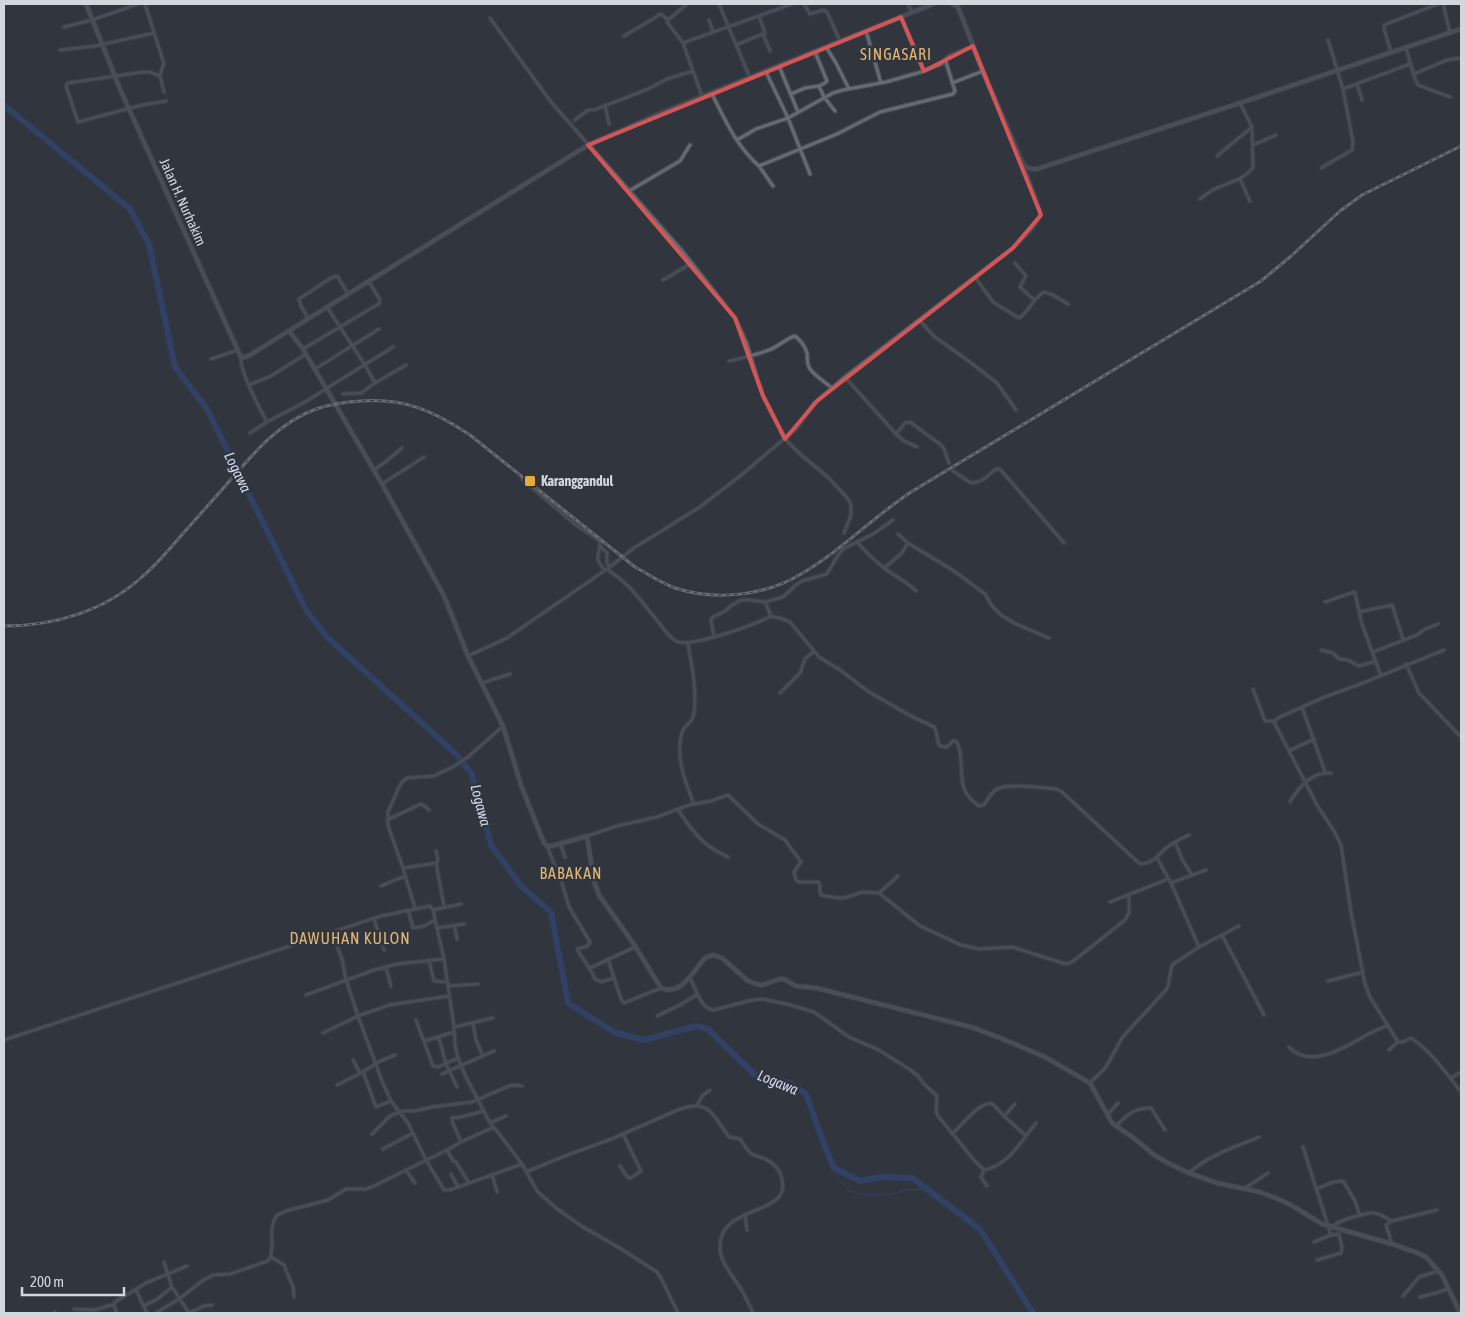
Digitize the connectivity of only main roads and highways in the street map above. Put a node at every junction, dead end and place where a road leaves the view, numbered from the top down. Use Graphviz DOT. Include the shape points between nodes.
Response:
graph roads {
  1 [pos="86,4"];
  2 [pos="933,4"];
  3 [pos="954,4"];
  4 [pos="1461,29"];
  5 [pos="290,332"];
  6 [pos="1460,1313"];
  1 -- 5 [label="main road, Jalan H. Nurhakim" via="114,76 241,357"];
  2 -- 5 [label="main road" via="588,145"];
  3 -- 4 [label="main road" via="1024,166 1031,169"];
  5 -- 6 [label="main road" via="306,354 439,586 468,656 503,726 521,786 544,843 552,846 587,836 597,890 661,988 676,988 705,958 717,956 756,984 784,978 796,986 816,988 998,1037 1045,1057 1090,1083 1116,1126 1166,1162 1217,1183 1278,1199 1333,1228 1418,1252 1440,1270"];
}
